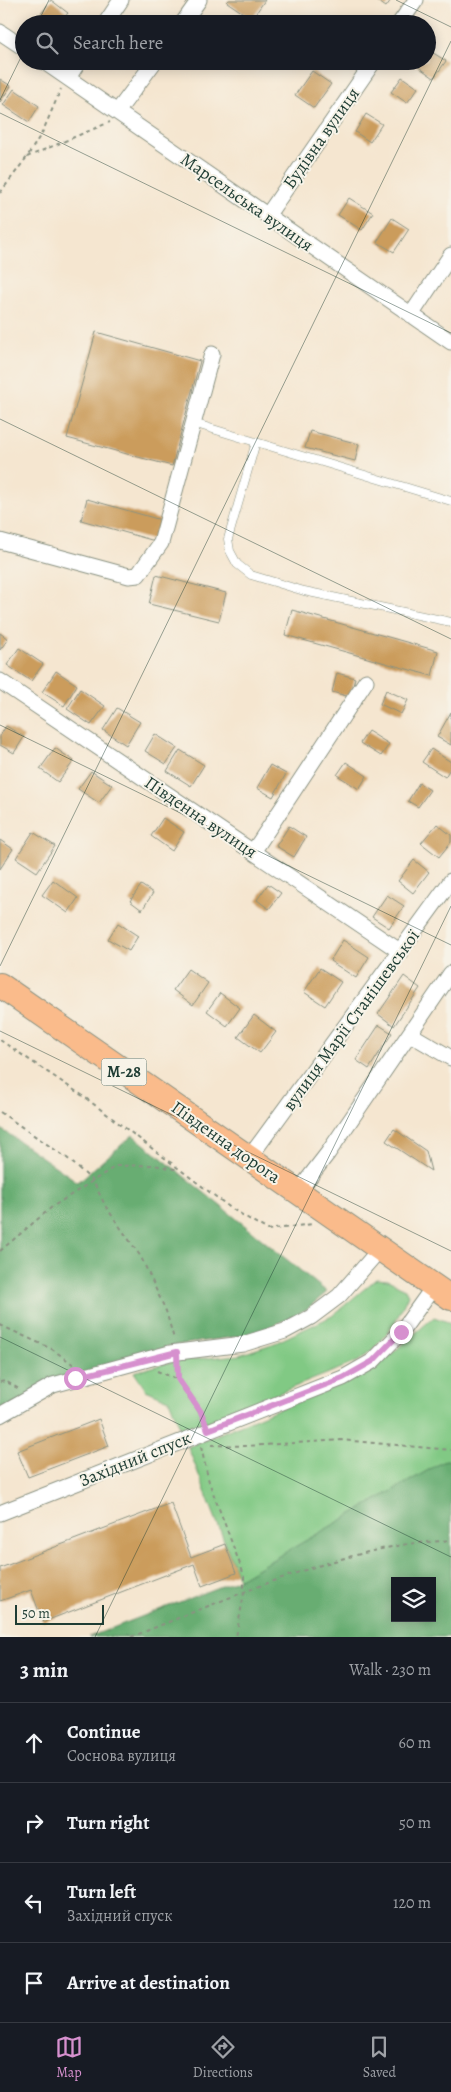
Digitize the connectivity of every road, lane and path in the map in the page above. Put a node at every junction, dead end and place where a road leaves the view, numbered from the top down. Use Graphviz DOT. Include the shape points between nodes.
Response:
graph roads {
  1 [pos="121,0"];
  2 [pos="199,0"];
  3 [pos="416,0"];
  4 [pos="111,15"];
  5 [pos="188,15"];
  6 [pos="406,15"];
  7 [pos="0,32"];
  8 [pos="15,42"];
  9 [pos="56,70"];
  10 [pos="73,70"];
  11 [pos="148,70"];
  12 [pos="368,70"];
  13 [pos="68,78"];
  14 [pos="117,112"];
  15 [pos="27,157"];
  16 [pos="0,193"];
  17 [pos="267,216"];
  18 [pos="451,256"];
  19 [pos="411,315"];
  20 [pos="451,342"];
  21 [pos="212,354"];
  22 [pos="193,423"];
  23 [pos="256,442"];
  24 [pos="451,501"];
  25 [pos="0,541"];
  26 [pos="451,622"];
  27 [pos="366,681"];
  28 [pos="0,682"];
  29 [pos="253,852"];
  30 [pos="451,881"];
  31 [pos="401,952"];
  32 [pos="451,973"];
  33 [pos="0,986"];
  34 [pos="410,1034"];
  35 [pos="0,1040"];
  36 [pos="451,1058"];
  37 [pos="0,1112"];
  38 [pos="249,1158"];
  39 [pos="181,1170"];
  40 [pos="93,1181"];
  41 [pos="298,1192"];
  42 [pos="312,1224"];
  43 [pos="380,1248"];
  44 [pos="0,1250"];
  45 [pos="442,1292"];
  46 [pos="0,1325"];
  47 [pos="177,1352"];
  48 [pos="88,1375"];
  49 [pos="0,1382"];
  50 [pos="32,1397"];
  51 [pos="0,1415"];
  52 [pos="202,1436"];
  53 [pos="451,1450"];
  54 [pos="0,1513"];
  55 [pos="451,1540"];
  56 [pos="244,1594"];
  57 [pos="131,1637"];
  58 [pos="236,1637"];
  1 -- 4 [label="street"];
  2 -- 5 [label="street"];
  3 -- 6 [label="street"];
  7 -- 8 [label="street"];
  9 -- 13 [label="street, Марсельська вулиця"];
  10 -- 13 [label="street"];
  11 -- 14 [label="street"];
  12 -- 17 [label="street, Будівна вулиця"];
  13 -- 14 [label="street, Марсельська вулиця"];
  13 -- 15 [label="path" via="44,131"];
  14 -- 15 [label="path" via="108,124"];
  14 -- 17 [label="street, Марсельська вулиця"];
  15 -- 16 [label="path"];
  17 -- 19 [label="street, Марсельська вулиця"];
  18 -- 19 [label="street"];
  19 -- 20 [label="street, Марсельська вулиця"];
  21 -- 22 [label="street"];
  22 -- 23 [label="lane"];
  22 -- 25 [label="street" via="161,543 138,575 129,576"];
  23 -- 24 [label="lane"];
  23 -- 26 [label="lane" via="228,539 230,552 237,564 250,575 304,591"];
  27 -- 29 [label="street"];
  28 -- 29 [label="street, Південна вулиця"];
  29 -- 31 [label="street, Південна вулиця"];
  30 -- 31 [label="street, вулиця Марії Станішевської"];
  31 -- 38 [label="street, вулиця Марії Станішевської"];
  32 -- 34 [label="street"];
  33 -- 38 [label="highway, Південна дорога / М-28"];
  34 -- 36 [label="street"];
  34 -- 41 [label="street"];
  35 -- 39 [label="path" via="83,1096"];
  37 -- 40 [label="path" via="67,1158"];
  38 -- 41 [label="highway, Південна дорога / М-28"];
  39 -- 40 [label="path" via="154,1165 116,1166"];
  39 -- 42 [label="path" via="232,1209 268,1230"];
  40 -- 44 [label="path" via="52,1207"];
  40 -- 47 [label="path" via="106,1207 141,1257 166,1311"];
  41 -- 43 [label="highway, Південна дорога / М-28"];
  43 -- 45 [label="highway, Південна дорога / М-28"];
  43 -- 47 [label="street" via="339,1296 285,1331 243,1344"];
  45 -- 52 [label="street, Західний спуск" via="373,1361 343,1378"];
  46 -- 48 [label="path" via="52,1349"];
  47 -- 48 [label="street"];
  47 -- 52 [label="path" via="178,1379 201,1412"];
  48 -- 50 [label="street" via="53,1385"];
  49 -- 50 [label="path" via="6,1381"];
  50 -- 51 [label="street"];
  52 -- 53 [label="path" via="245,1446 341,1440"];
  52 -- 54 [label="street, Західний спуск"];
  52 -- 56 [label="path" via="209,1482 244,1575"];
  55 -- 56 [label="path" via="403,1544 354,1555"];
  56 -- 57 [label="path"];
  56 -- 58 [label="path"];
}
